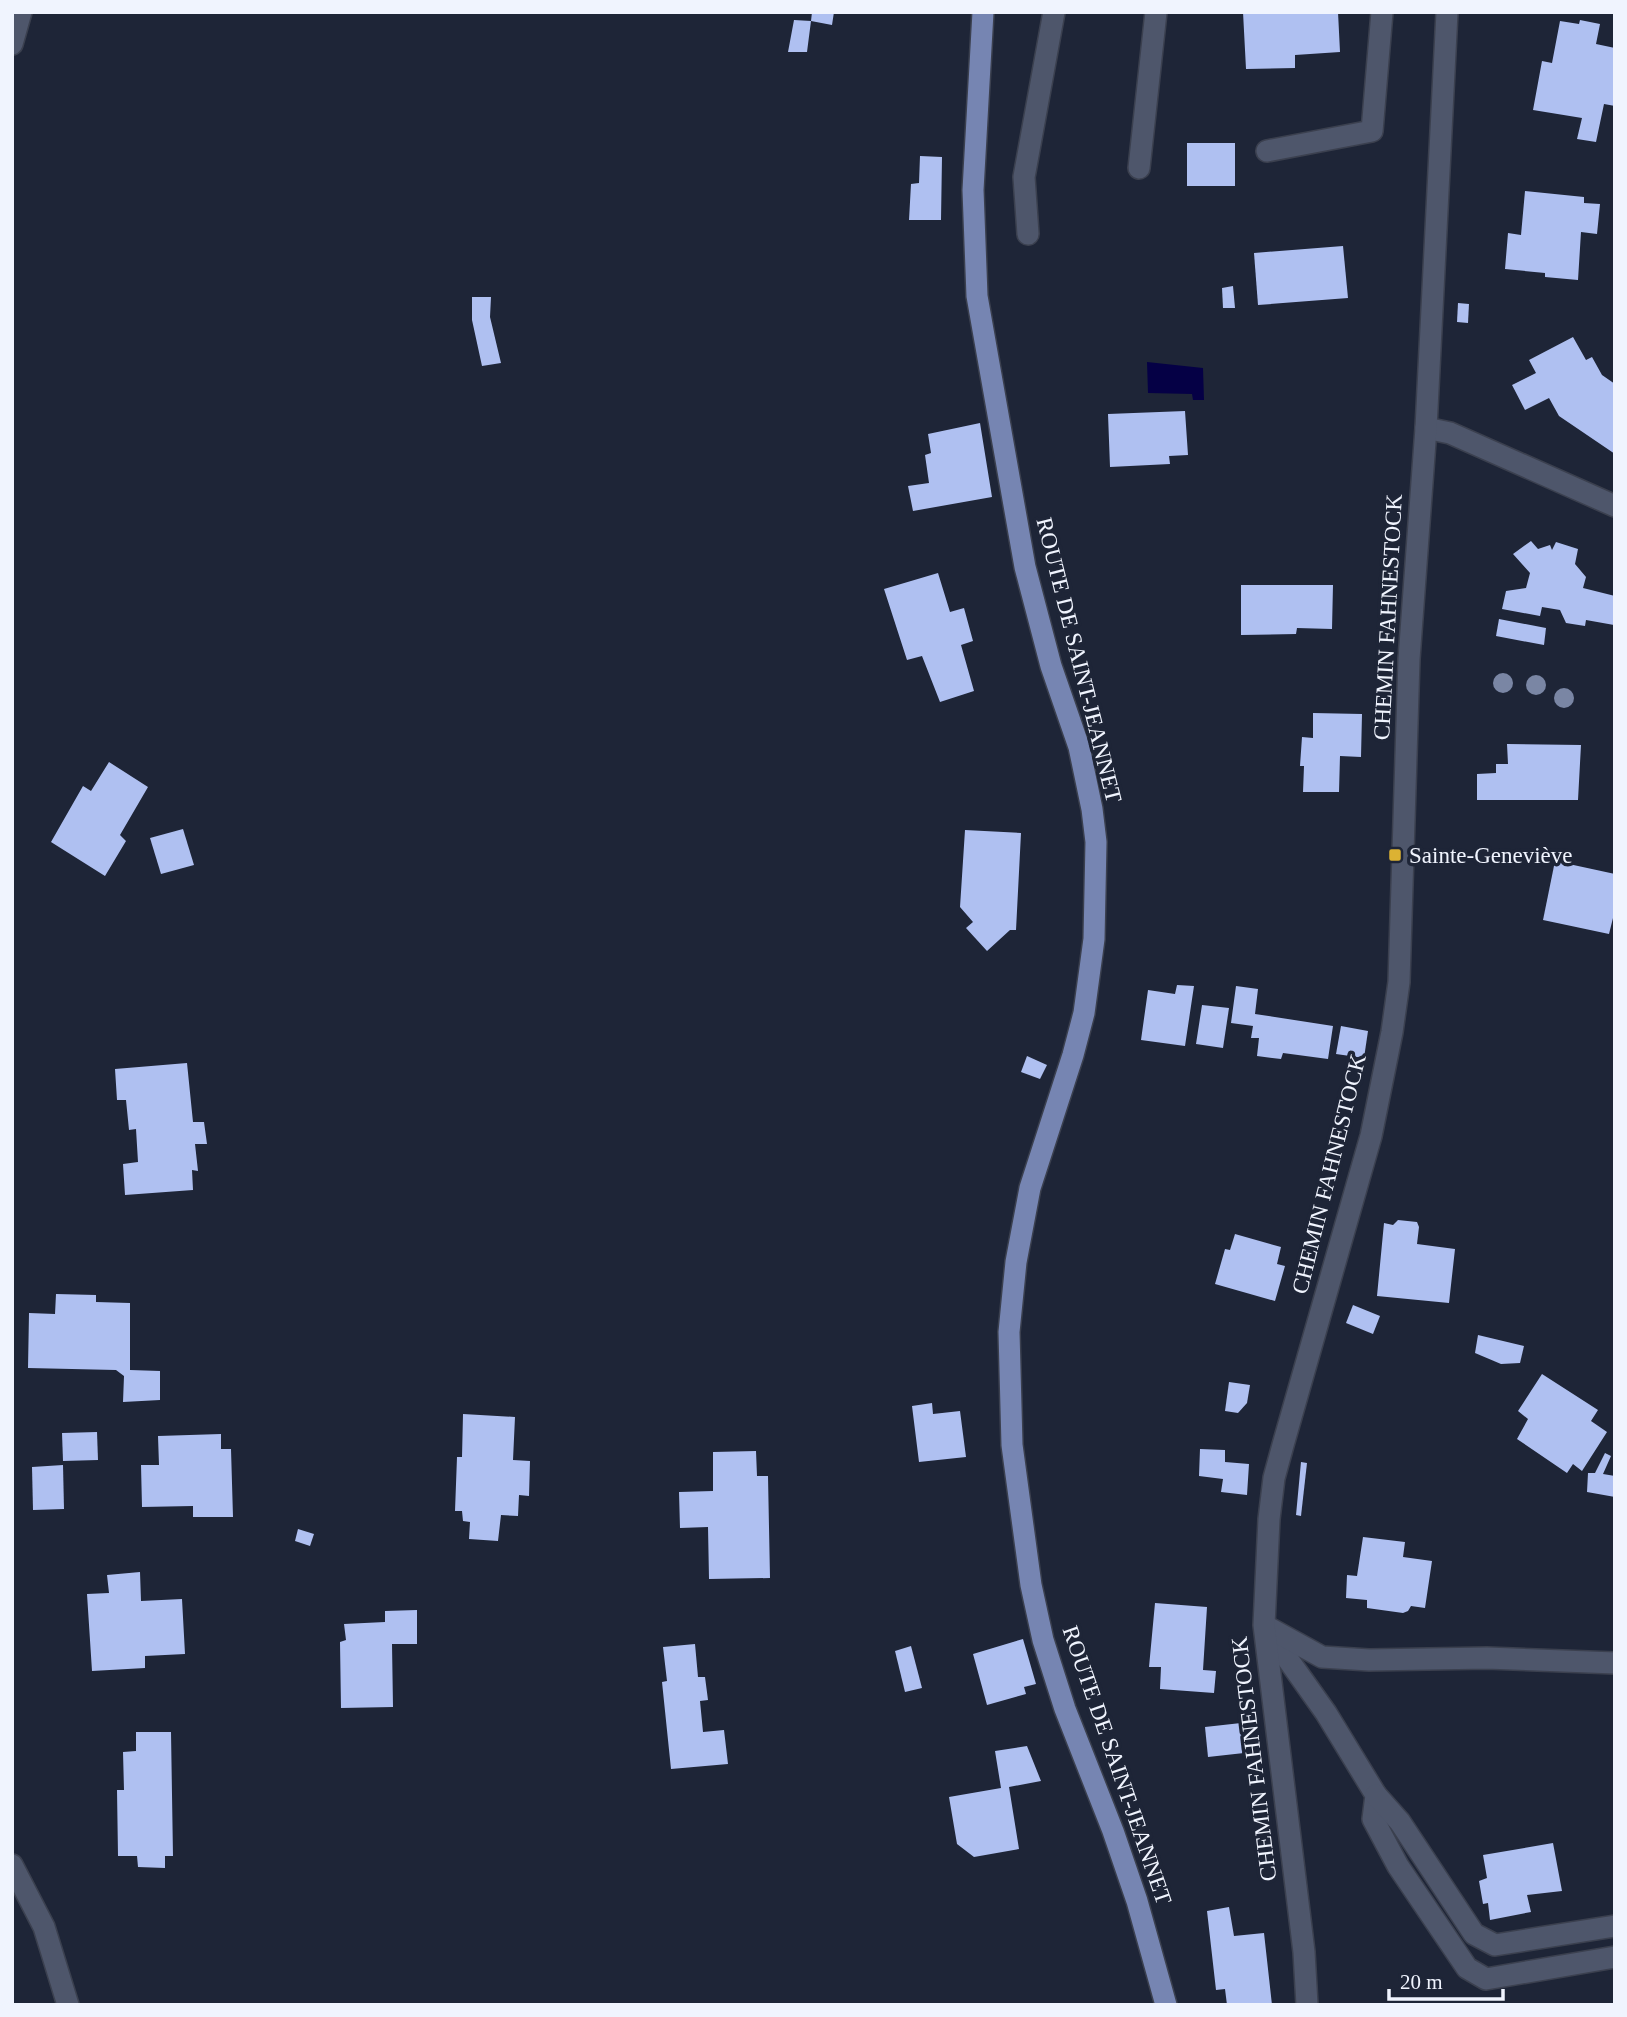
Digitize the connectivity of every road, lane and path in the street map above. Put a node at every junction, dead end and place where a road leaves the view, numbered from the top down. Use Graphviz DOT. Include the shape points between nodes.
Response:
graph roads {
  1 [pos="21,12"];
  2 [pos="983,12"];
  3 [pos="1054,12"];
  4 [pos="1156,12"];
  5 [pos="1382,12"];
  6 [pos="1447,12"];
  7 [pos="12,44"];
  8 [pos="1267,151"];
  9 [pos="1139,168"];
  10 [pos="1028,234"];
  11 [pos="1426,428"];
  12 [pos="1615,506"];
  13 [pos="1264,1625"];
  14 [pos="1615,1663"];
  15 [pos="1376,1795"];
  16 [pos="12,1866"];
  17 [pos="1615,1926"];
  18 [pos="1615,1957"];
  19 [pos="68,2005"];
  20 [pos="1166,2005"];
  21 [pos="1307,2005"];
  1 -- 7 [label="street"];
  2 -- 20 [label="main road, ROUTE DE SAINT-JEANNET" via="973,190 977,296 1025,567 1051,666 1079,747 1096,842 1094,939 1084,1013 1030,1188 1016,1262 1009,1332 1012,1446 1043,1640 1137,1901"];
  3 -- 10 [label="street" via="1024,177"];
  4 -- 9 [label="street"];
  5 -- 8 [label="street" via="1372,131"];
  6 -- 11 [label="street, CHEMIN FAHNESTOCK"];
  11 -- 12 [label="street" via="1450,433"];
  11 -- 13 [label="street, CHEMIN FAHNESTOCK" via="1409,659 1399,982 1371,1136 1275,1478"];
  13 -- 14 [label="street" via="1322,1657"];
  13 -- 15 [label="street"];
  13 -- 21 [label="street, CHEMIN FAHNESTOCK"];
  15 -- 17 [label="street" via="1400,1822 1474,1934 1495,1945"];
  15 -- 18 [label="street" via="1373,1819 1398,1866 1467,1968 1486,1979"];
  16 -- 19 [label="street" via="44,1927"];
}
